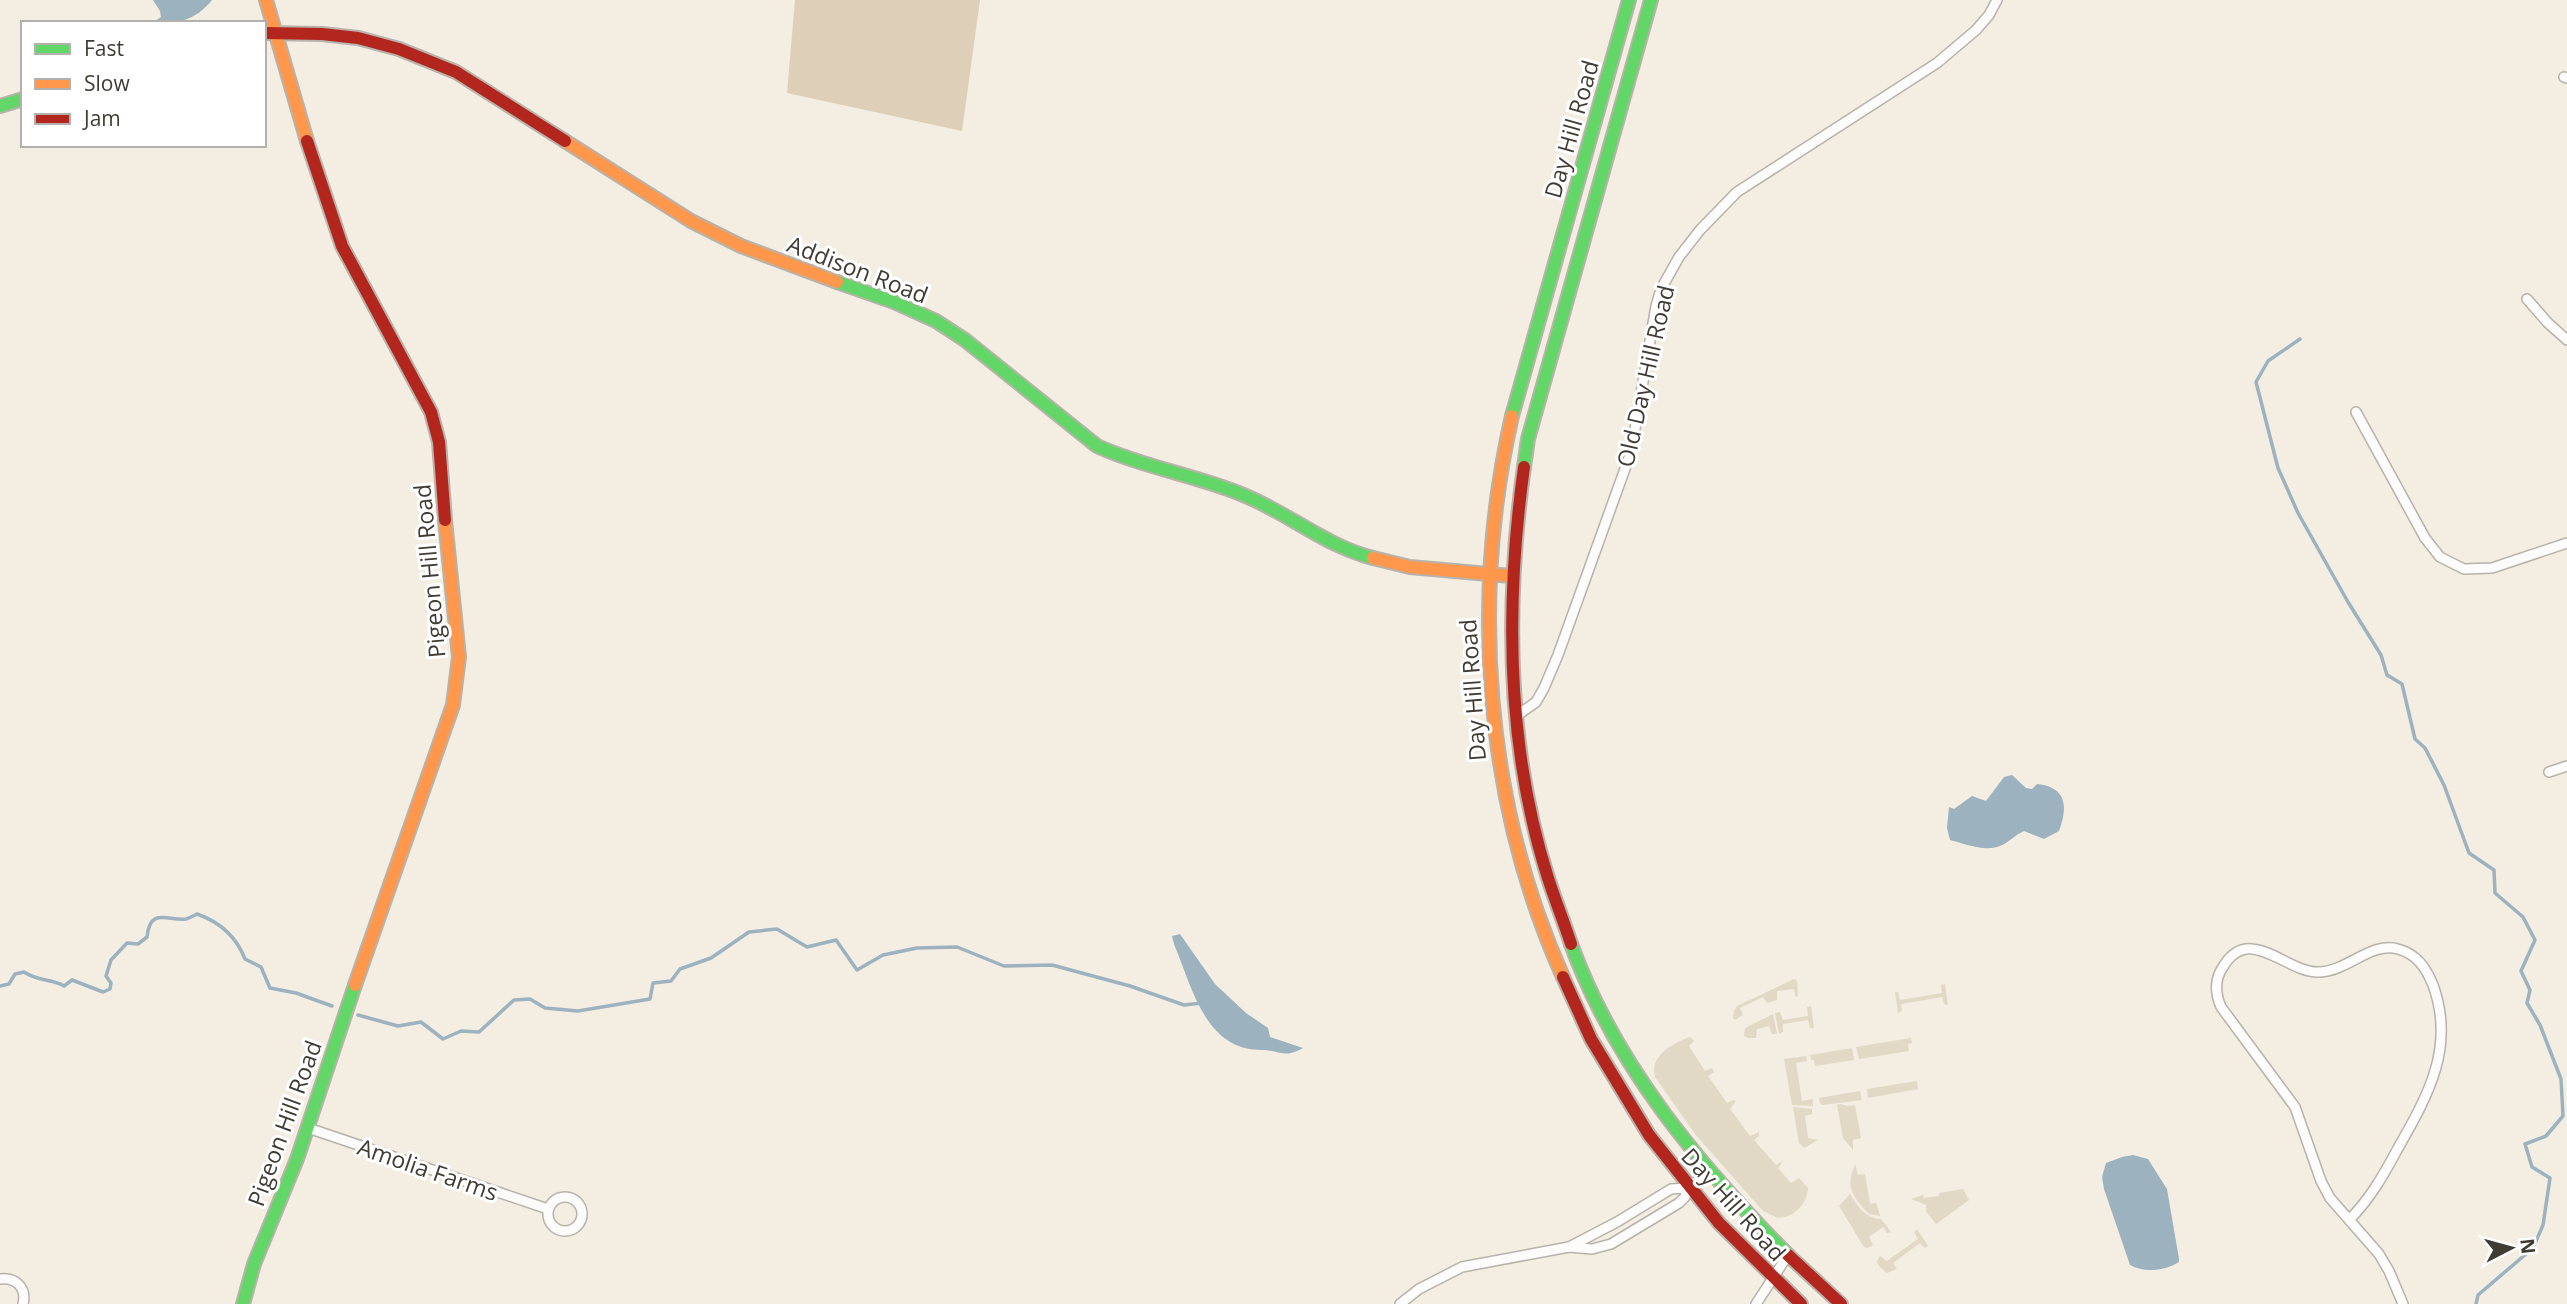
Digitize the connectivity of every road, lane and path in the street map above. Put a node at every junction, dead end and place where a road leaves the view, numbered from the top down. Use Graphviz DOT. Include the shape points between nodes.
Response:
graph roads {
  1 [pos="266,0"];
  2 [pos="1629,0"];
  3 [pos="1651,0"];
  4 [pos="1997,0"];
  5 [pos="270,33"];
  6 [pos="21,100"];
  7 [pos="0,106"];
  8 [pos="1591,133"];
  9 [pos="1612,141"];
  10 [pos="2527,299"];
  11 [pos="2567,340"];
  12 [pos="2356,412"];
  13 [pos="2567,543"];
  14 [pos="1488,575"];
  15 [pos="1511,576"];
  16 [pos="1515,717"];
  17 [pos="2567,766"];
  18 [pos="2549,772"];
  19 [pos="1539,845"];
  20 [pos="1517,850"];
  21 [pos="1577,957"];
  22 [pos="1557,968"];
  23 [pos="308,1128"];
  24 [pos="1710,1172"];
  25 [pos="1688,1188"];
  26 [pos="548,1209"];
  27 [pos="2349,1220"];
  28 [pos="1569,1247"];
  29 [pos="1788,1255"];
  30 [pos="0,1279"];
  31 [pos="1773,1279"];
  32 [pos="23,1304"];
  33 [pos="243,1304"];
  34 [pos="1401,1304"];
  35 [pos="1756,1304"];
  36 [pos="1801,1304"];
  37 [pos="1841,1304"];
  38 [pos="2403,1304"];
  1 -- 5 [label="main road, Pigeon Hill Road"];
  2 -- 8 [label="main road, Day Hill Road"];
  3 -- 9 [label="main road, Day Hill Road"];
  4 -- 16 [label="street, Old Day Hill Road" via="1976,30 1937,62 1737,192 1679,257 1661,289 1636,432 1604,529 1544,688 1536,702"];
  5 -- 14 [label="main road, Addison Road" via="358,38 456,72 691,221 776,260 936,321 1097,446 1245,495 1362,555"];
  5 -- 23 [label="main road, Pigeon Hill Road" via="342,246 431,412 439,442 459,657 447,726"];
  6 -- 7 [label="main road"];
  8 -- 9 [label="main road"];
  8 -- 14 [label="main road, Day Hill Road" via="1518,390 1497,492"];
  9 -- 15 [label="main road, Day Hill Road" via="1528,439"];
  10 -- 11 [label="street"];
  12 -- 13 [label="street" via="2424,538 2450,563 2464,569 2491,568"];
  14 -- 15 [label="main road, Addison Road"];
  14 -- 20 [label="main road, Day Hill Road" via="1492,720"];
  15 -- 16 [label="main road, Day Hill Road"];
  16 -- 19 [label="main road, Day Hill Road"];
  17 -- 18 [label="street"];
  19 -- 20 [label="main road"];
  19 -- 21 [label="main road, Day Hill Road"];
  20 -- 22 [label="main road, Day Hill Road"];
  21 -- 22 [label="main road"];
  21 -- 24 [label="main road, Day Hill Road" via="1628,1060 1671,1125"];
  22 -- 25 [label="main road, Day Hill Road" via="1602,1061 1637,1119"];
  23 -- 26 [label="street, Amolia Farms"];
  23 -- 33 [label="main road, Pigeon Hill Road" via="254,1264"];
  24 -- 25 [label="street"];
  24 -- 29 [label="main road, Day Hill Road"];
  25 -- 28 [label="street" via="1671,1189"];
  25 -- 28 [label="street" via="1679,1203 1617,1240 1596,1248"];
  25 -- 31 [label="main road, Day Hill Road"];
  26 -- 26 [label="street, Amolia Farms" via="550,1223 560,1231 576,1229 582,1220 580,1205 568,1197 554,1201"];
  27 -- 27 [label="street" via="2321,1181 2295,1107 2221,1007 2216,995 2219,975 2236,954 2266,951 2318,972 2342,968 2375,950 2392,947 2418,959 2430,978 2440,1021 2434,1078 2375,1190"];
  27 -- 38 [label="street" via="2383,1260"];
  28 -- 34 [label="street" via="1462,1267"];
  29 -- 31 [label="street"];
  29 -- 37 [label="main road, Day Hill Road"];
  30 -- 32 [label="street" via="18,1283 24,1293"];
  31 -- 35 [label="street"];
  31 -- 36 [label="main road, Day Hill Road"];
}
